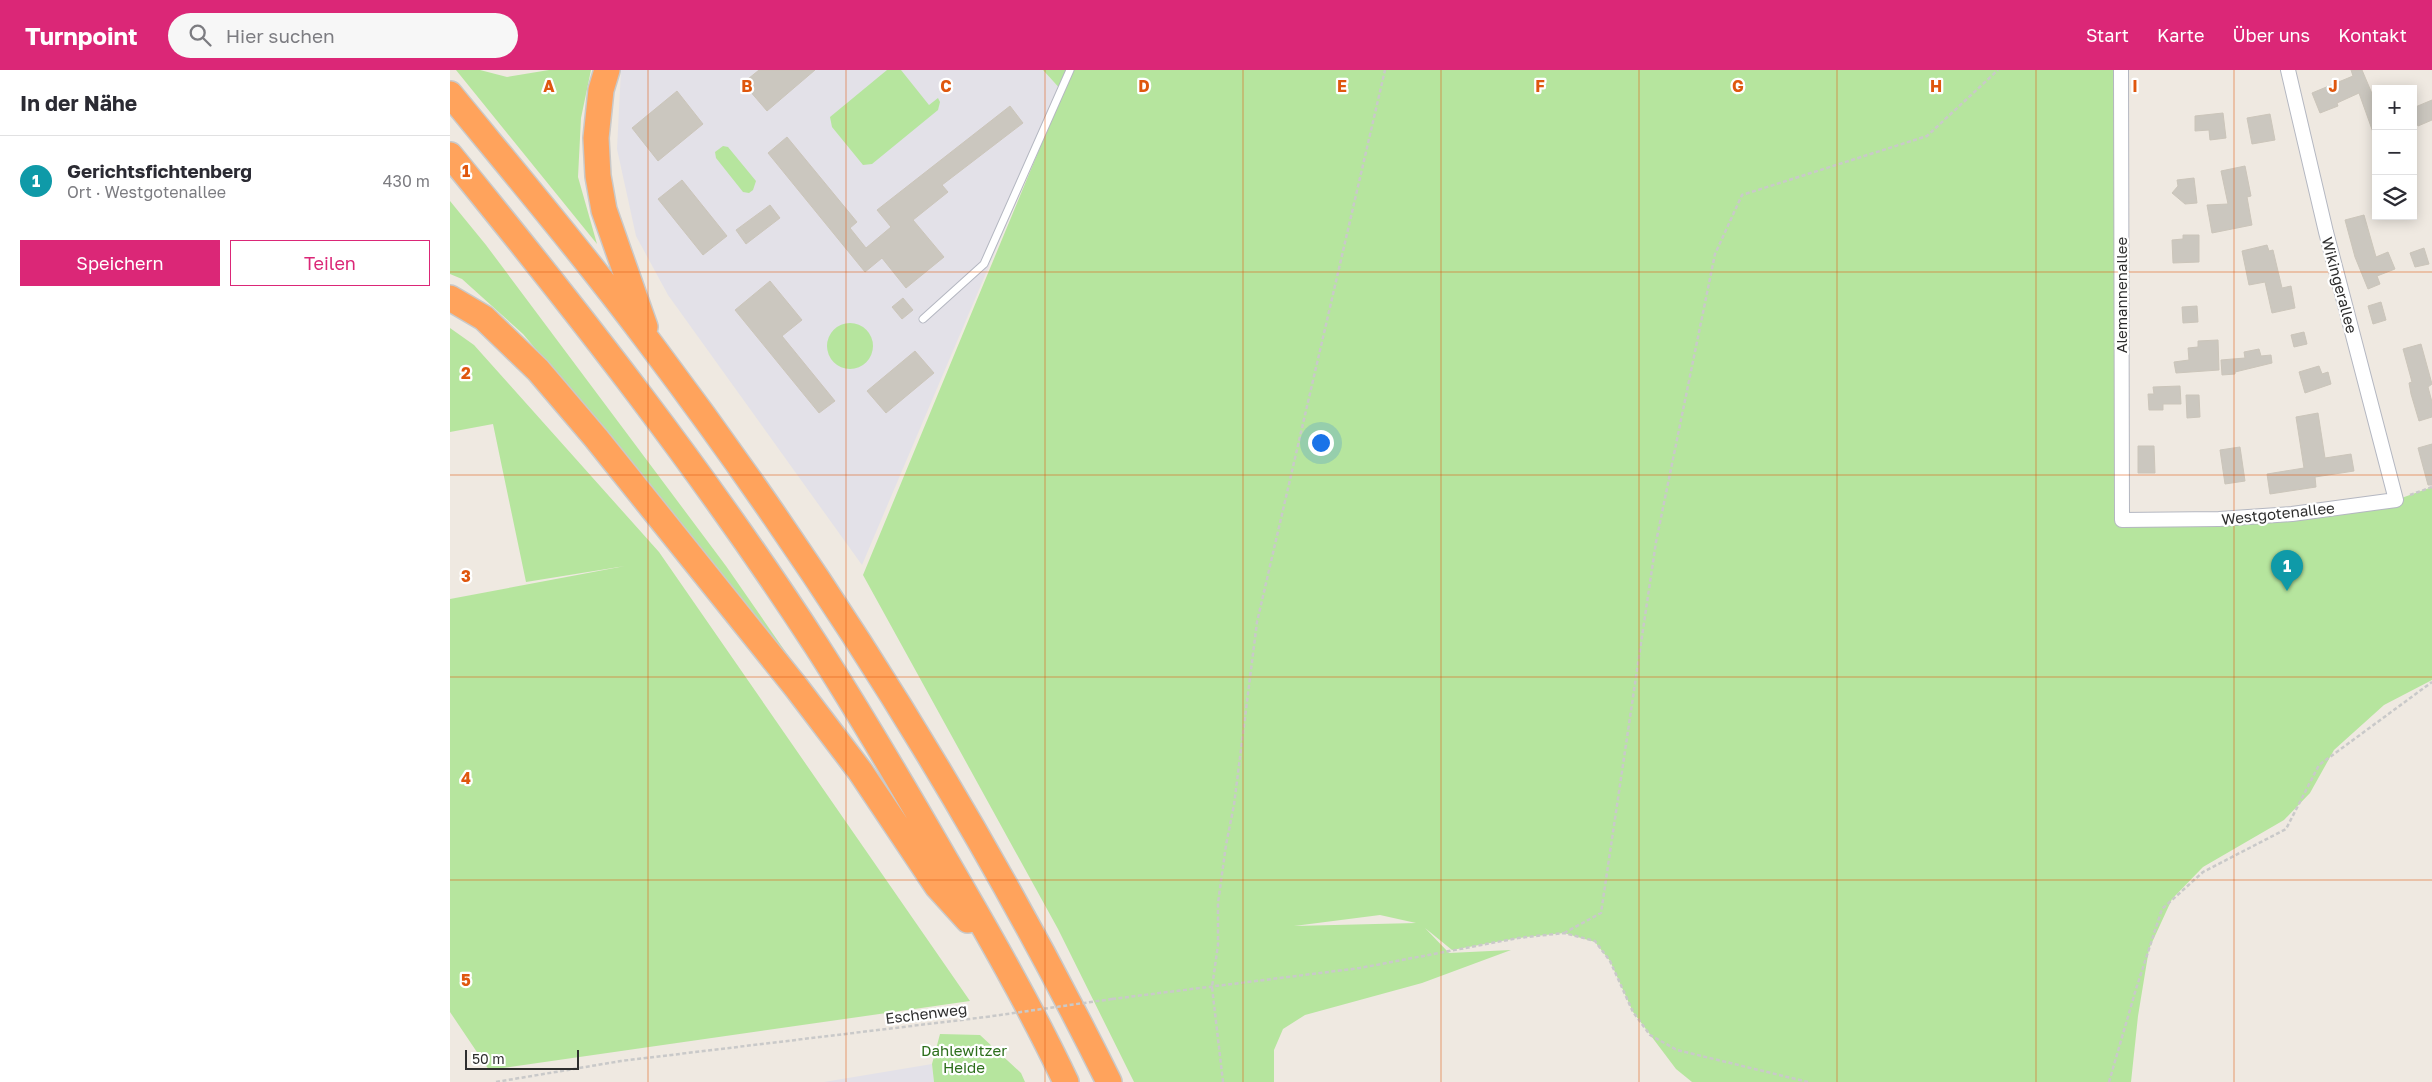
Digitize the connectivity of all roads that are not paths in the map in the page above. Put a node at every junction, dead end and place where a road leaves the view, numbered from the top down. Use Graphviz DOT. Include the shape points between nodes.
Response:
graph roads {
  1 [pos="607,70"];
  2 [pos="1070,70"];
  3 [pos="2121,70"];
  4 [pos="2288,70"];
  5 [pos="450,94"];
  6 [pos="450,155"];
  7 [pos="450,298"];
  8 [pos="923,319"];
  9 [pos="650,343"];
  10 [pos="2396,500"];
  11 [pos="2122,520"];
  12 [pos="1002,958"];
  13 [pos="1066,1082"];
  14 [pos="1109,1082"];
  1 -- 9 [label="highway" via="596,138 598,176 604,210"];
  2 -- 8 [label="lane" via="984,264"];
  3 -- 11 [label="street, Alemannenallee"];
  4 -- 10 [label="street, Wikingerallee" via="2326,232"];
  5 -- 9 [label="highway"];
  6 -- 12 [label="highway" via="675,442 814,643 880,746"];
  7 -- 12 [label="highway" via="484,318 538,370 590,431 860,771 937,886"];
  9 -- 14 [label="highway" via="786,531 854,633 926,749 1042,950"];
  10 -- 11 [label="street, Westgotenallee" via="2219,520"];
  12 -- 13 [label="highway"];
}
